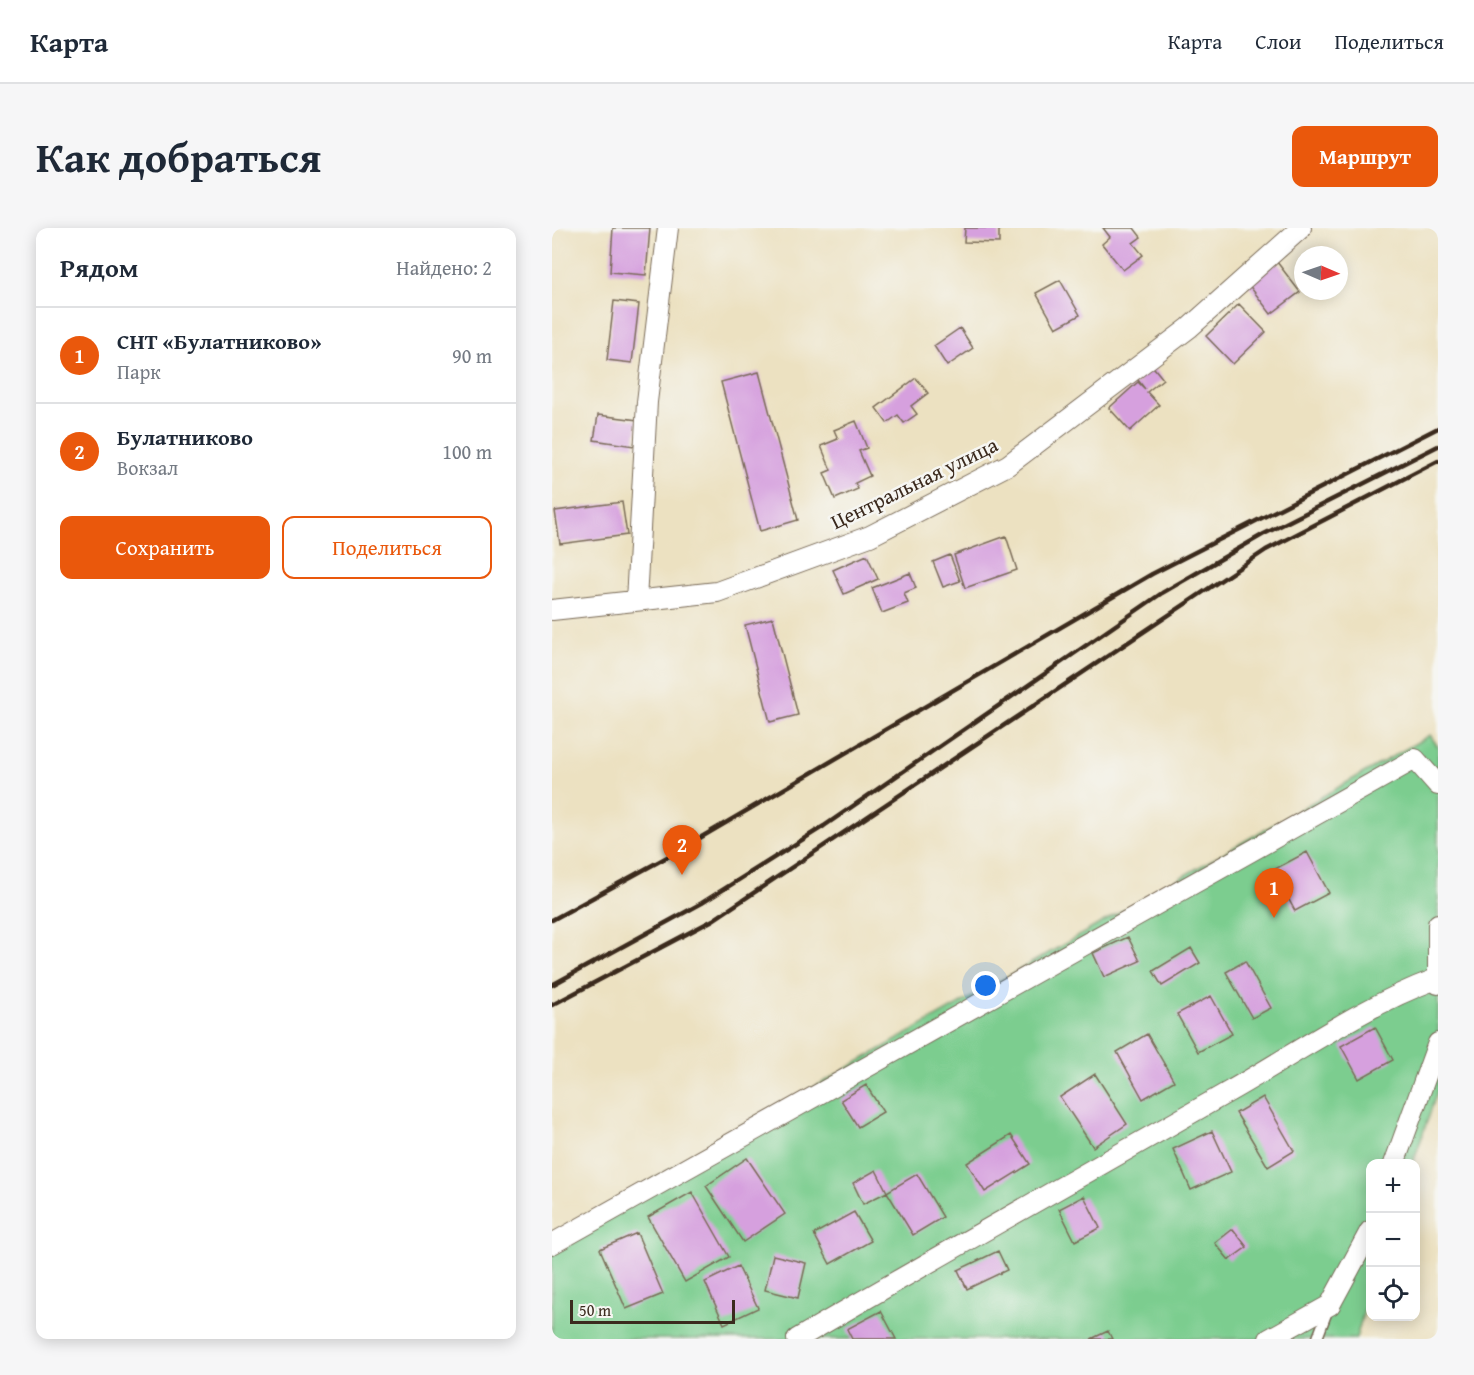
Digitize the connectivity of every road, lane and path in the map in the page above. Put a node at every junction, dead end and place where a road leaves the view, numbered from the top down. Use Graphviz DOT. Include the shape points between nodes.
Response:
graph roads {
  1 [pos="668,228"];
  2 [pos="1301,228"];
  3 [pos="636,601"];
  4 [pos="552,610"];
  5 [pos="1438,785"];
  6 [pos="1438,924"];
  7 [pos="1437,982"];
  8 [pos="1438,1043"];
  9 [pos="1396,1159"];
  10 [pos="1366,1240"];
  11 [pos="552,1245"];
  12 [pos="1330,1305"];
  13 [pos="797,1339"];
  14 [pos="1269,1339"];
  15 [pos="1317,1339"];
  1 -- 3 [label="street" via="646,402"];
  2 -- 3 [label="street, Центральная улица" via="1189,328 1008,465 870,536 717,592"];
  3 -- 4 [label="street, Центральная улица"];
  5 -- 11 [label="street" via="1415,759"];
  6 -- 7 [label="street"];
  7 -- 13 [label="street" via="1396,993"];
  8 -- 9 [label="street"];
  10 -- 12 [label="street"];
  12 -- 14 [label="street"];
  12 -- 15 [label="lane"];
}
